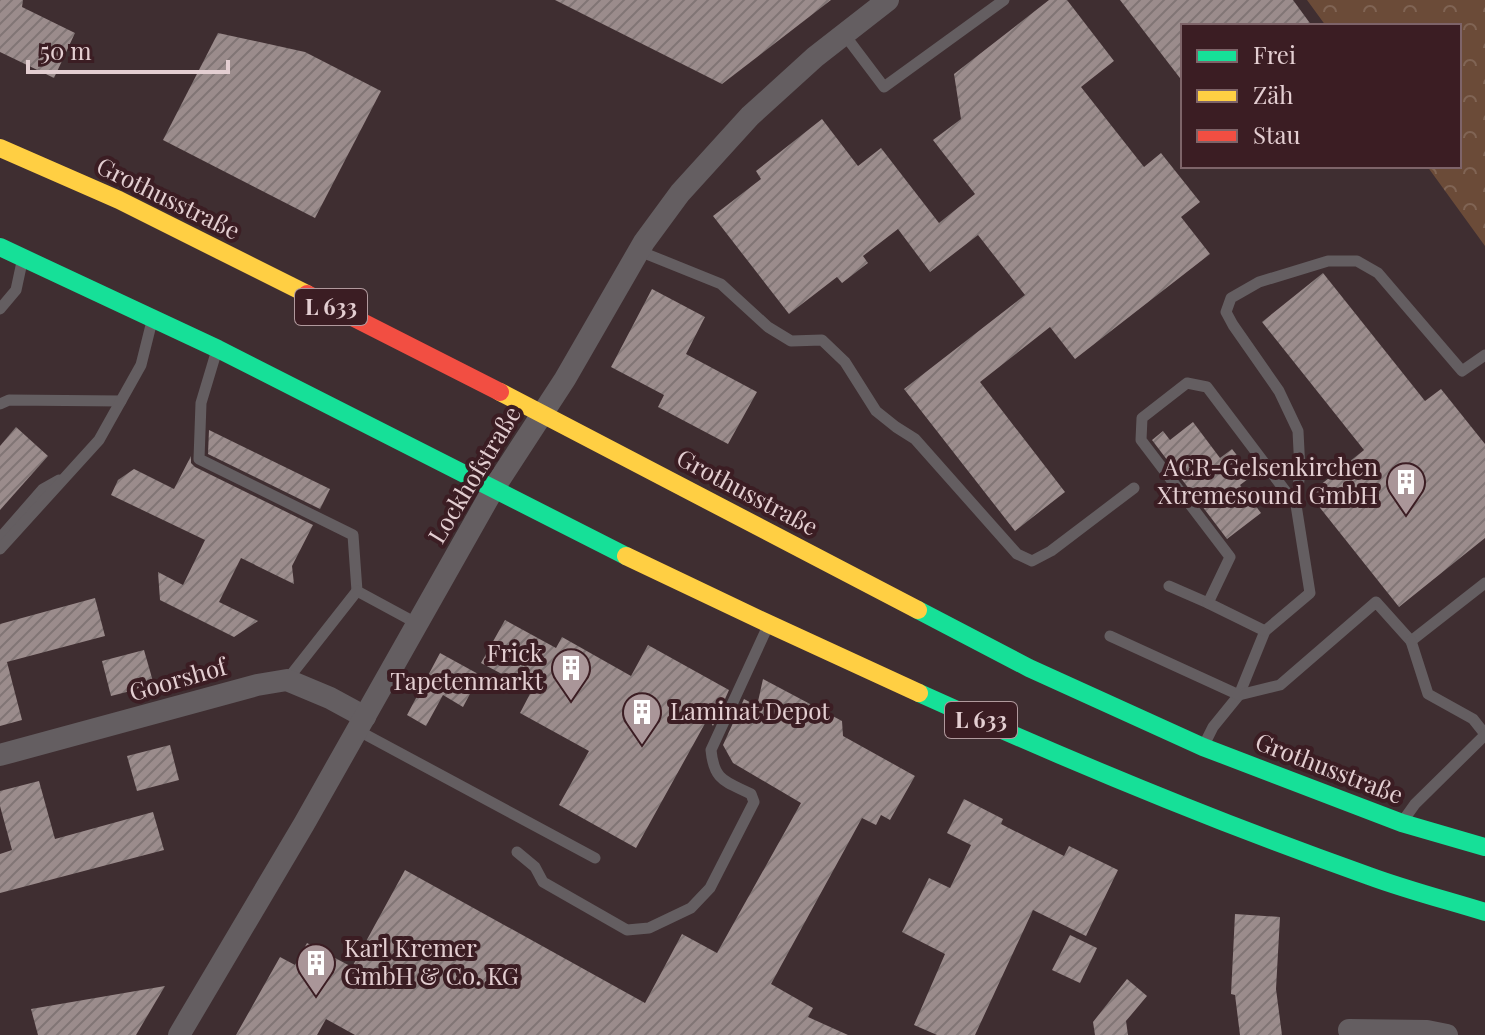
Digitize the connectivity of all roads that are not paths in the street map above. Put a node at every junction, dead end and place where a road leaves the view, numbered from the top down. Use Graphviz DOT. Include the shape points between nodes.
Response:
graph roads {
  1 [pos="888,0"];
  2 [pos="1004,0"];
  3 [pos="844,34"];
  4 [pos="0,148"];
  5 [pos="0,247"];
  6 [pos="639,251"];
  7 [pos="22,257"];
  8 [pos="0,309"];
  9 [pos="153,317"];
  10 [pos="218,349"];
  11 [pos="1485,355"];
  12 [pos="121,401"];
  13 [pos="0,404"];
  14 [pos="542,414"];
  15 [pos="71,473"];
  16 [pos="494,488"];
  17 [pos="1134,488"];
  18 [pos="1296,505"];
  19 [pos="0,538"];
  20 [pos="0,549"];
  21 [pos="1485,583"];
  22 [pos="1169,586"];
  23 [pos="357,591"];
  24 [pos="1208,603"];
  25 [pos="418,624"];
  26 [pos="769,624"];
  27 [pos="1265,631"];
  28 [pos="1110,636"];
  29 [pos="1411,641"];
  30 [pos="287,680"];
  31 [pos="1239,695"];
  32 [pos="361,723"];
  33 [pos="1485,734"];
  34 [pos="1203,747"];
  35 [pos="0,755"];
  36 [pos="1402,823"];
  37 [pos="1485,847"];
  38 [pos="517,852"];
  39 [pos="595,858"];
  40 [pos="1485,912"];
  41 [pos="1348,1033"];
  42 [pos="179,1035"];
  43 [pos="1447,1035"];
  1 -- 3 [label="street, Lockhofstraße"];
  2 -- 3 [label="lane" via="884,87"];
  3 -- 6 [label="street, Lockhofstraße" via="750,116 680,193"];
  4 -- 14 [label="main road, Grothusstraße / L 633" via="119,200"];
  5 -- 7 [label="main road, L 633"];
  6 -- 14 [label="street, Lockhofstraße"];
  6 -- 17 [label="lane" via="721,284 791,341 822,340 845,362 876,411 915,439 1017,554 1032,561 1051,551"];
  7 -- 8 [label="lane" via="16,290"];
  7 -- 9 [label="main road, L 633"];
  9 -- 10 [label="main road, L 633"];
  9 -- 12 [label="lane" via="141,365"];
  10 -- 16 [label="main road, L 633"];
  10 -- 23 [label="lane" via="201,403 199,459 353,535"];
  11 -- 18 [label="lane" via="1462,371 1378,273 1357,261 1328,261 1259,282 1231,298 1226,312 1279,391 1298,431"];
  12 -- 13 [label="lane"];
  12 -- 15 [label="lane" via="99,440"];
  14 -- 16 [label="street, Lockhofstraße"];
  14 -- 34 [label="main road, Grothusstraße / L 633" via="1029,668"];
  15 -- 19 [label="lane" via="43,489"];
  15 -- 20 [label="lane"];
  16 -- 25 [label="street, Lockhofstraße"];
  16 -- 26 [label="main road, L 633"];
  18 -- 24 [label="lane" via="1207,387 1187,383 1142,418 1141,440 1230,557"];
  18 -- 27 [label="lane" via="1310,593"];
  21 -- 29 [label="lane"];
  22 -- 24 [label="lane"];
  23 -- 25 [label="lane"];
  23 -- 30 [label="lane"];
  24 -- 27 [label="lane"];
  25 -- 32 [label="street, Lockhofstraße"];
  26 -- 38 [label="lane" via="711,750 713,768 722,779 751,794 754,802 710,888 691,908 649,928 627,930 543,882"];
  26 -- 40 [label="main road, L 633" via="1186,808 1371,877"];
  27 -- 31 [label="lane"];
  28 -- 31 [label="lane"];
  29 -- 31 [label="lane" via="1376,602 1280,685"];
  29 -- 33 [label="lane" via="1428,694 1473,719"];
  30 -- 32 [label="street" via="330,698"];
  30 -- 35 [label="street, Goorshof"];
  31 -- 34 [label="lane"];
  32 -- 39 [label="lane"];
  32 -- 42 [label="street, Lockhofstraße"];
  33 -- 36 [label="lane"];
  34 -- 36 [label="main road, Grothusstraße / L 633"];
  36 -- 37 [label="main road, Grothusstraße / L 633"];
  41 -- 43 [label="street"];
}
